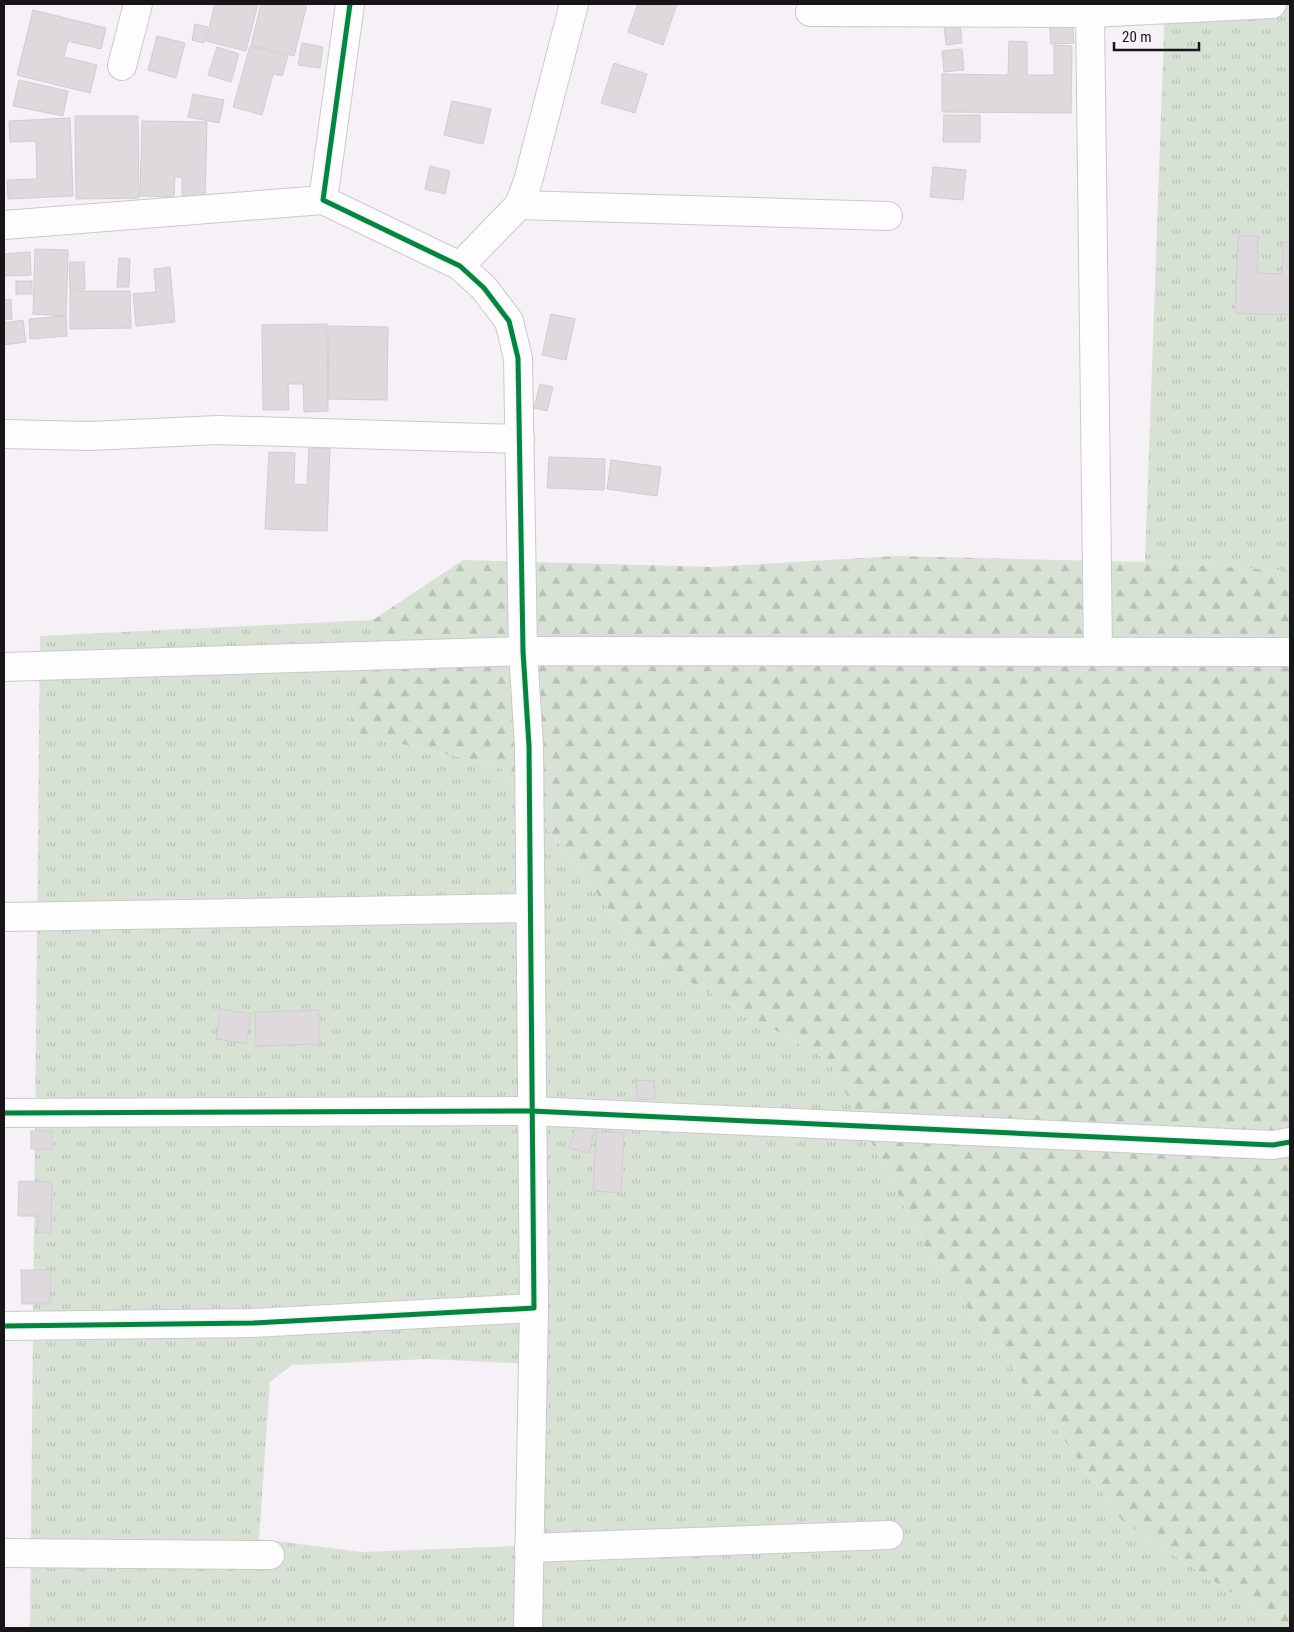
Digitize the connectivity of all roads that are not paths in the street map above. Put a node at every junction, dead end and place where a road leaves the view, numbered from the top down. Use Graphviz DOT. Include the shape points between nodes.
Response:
graph roads {
  1 [pos="138,4"];
  2 [pos="350,4"];
  3 [pos="574,4"];
  4 [pos="1272,4"];
  5 [pos="810,12"];
  6 [pos="1090,13"];
  7 [pos="122,66"];
  8 [pos="323,200"];
  9 [pos="518,205"];
  10 [pos="888,216"];
  11 [pos="4,225"];
  12 [pos="460,266"];
  13 [pos="4,434"];
  14 [pos="520,439"];
  15 [pos="523,651"];
  16 [pos="1098,652"];
  17 [pos="1290,652"];
  18 [pos="4,667"];
  19 [pos="530,908"];
  20 [pos="4,917"];
  21 [pos="531,1111"];
  22 [pos="4,1113"];
  23 [pos="1290,1142"];
  24 [pos="534,1308"];
  25 [pos="4,1326"];
  26 [pos="889,1535"];
  27 [pos="529,1548"];
  28 [pos="4,1553"];
  29 [pos="270,1555"];
  30 [pos="528,1628"];
  1 -- 7 [label="street"];
  2 -- 8 [label="street"];
  3 -- 9 [label="street" via="528,181"];
  4 -- 6 [label="street"];
  5 -- 6 [label="street"];
  6 -- 16 [label="street"];
  8 -- 11 [label="street"];
  8 -- 12 [label="street"];
  9 -- 10 [label="street"];
  9 -- 12 [label="street"];
  12 -- 14 [label="street" via="484,288 509,321 518,358"];
  13 -- 14 [label="street" via="90,436 216,430"];
  14 -- 15 [label="street"];
  15 -- 16 [label="street"];
  15 -- 18 [label="street"];
  15 -- 19 [label="street" via="529,746"];
  16 -- 17 [label="street"];
  19 -- 20 [label="street"];
  19 -- 21 [label="street"];
  21 -- 22 [label="street"];
  21 -- 23 [label="street" via="1273,1145"];
  21 -- 24 [label="street"];
  24 -- 25 [label="street" via="254,1323"];
  24 -- 27 [label="street"];
  26 -- 27 [label="street"];
  27 -- 30 [label="street"];
  28 -- 29 [label="street"];
}
